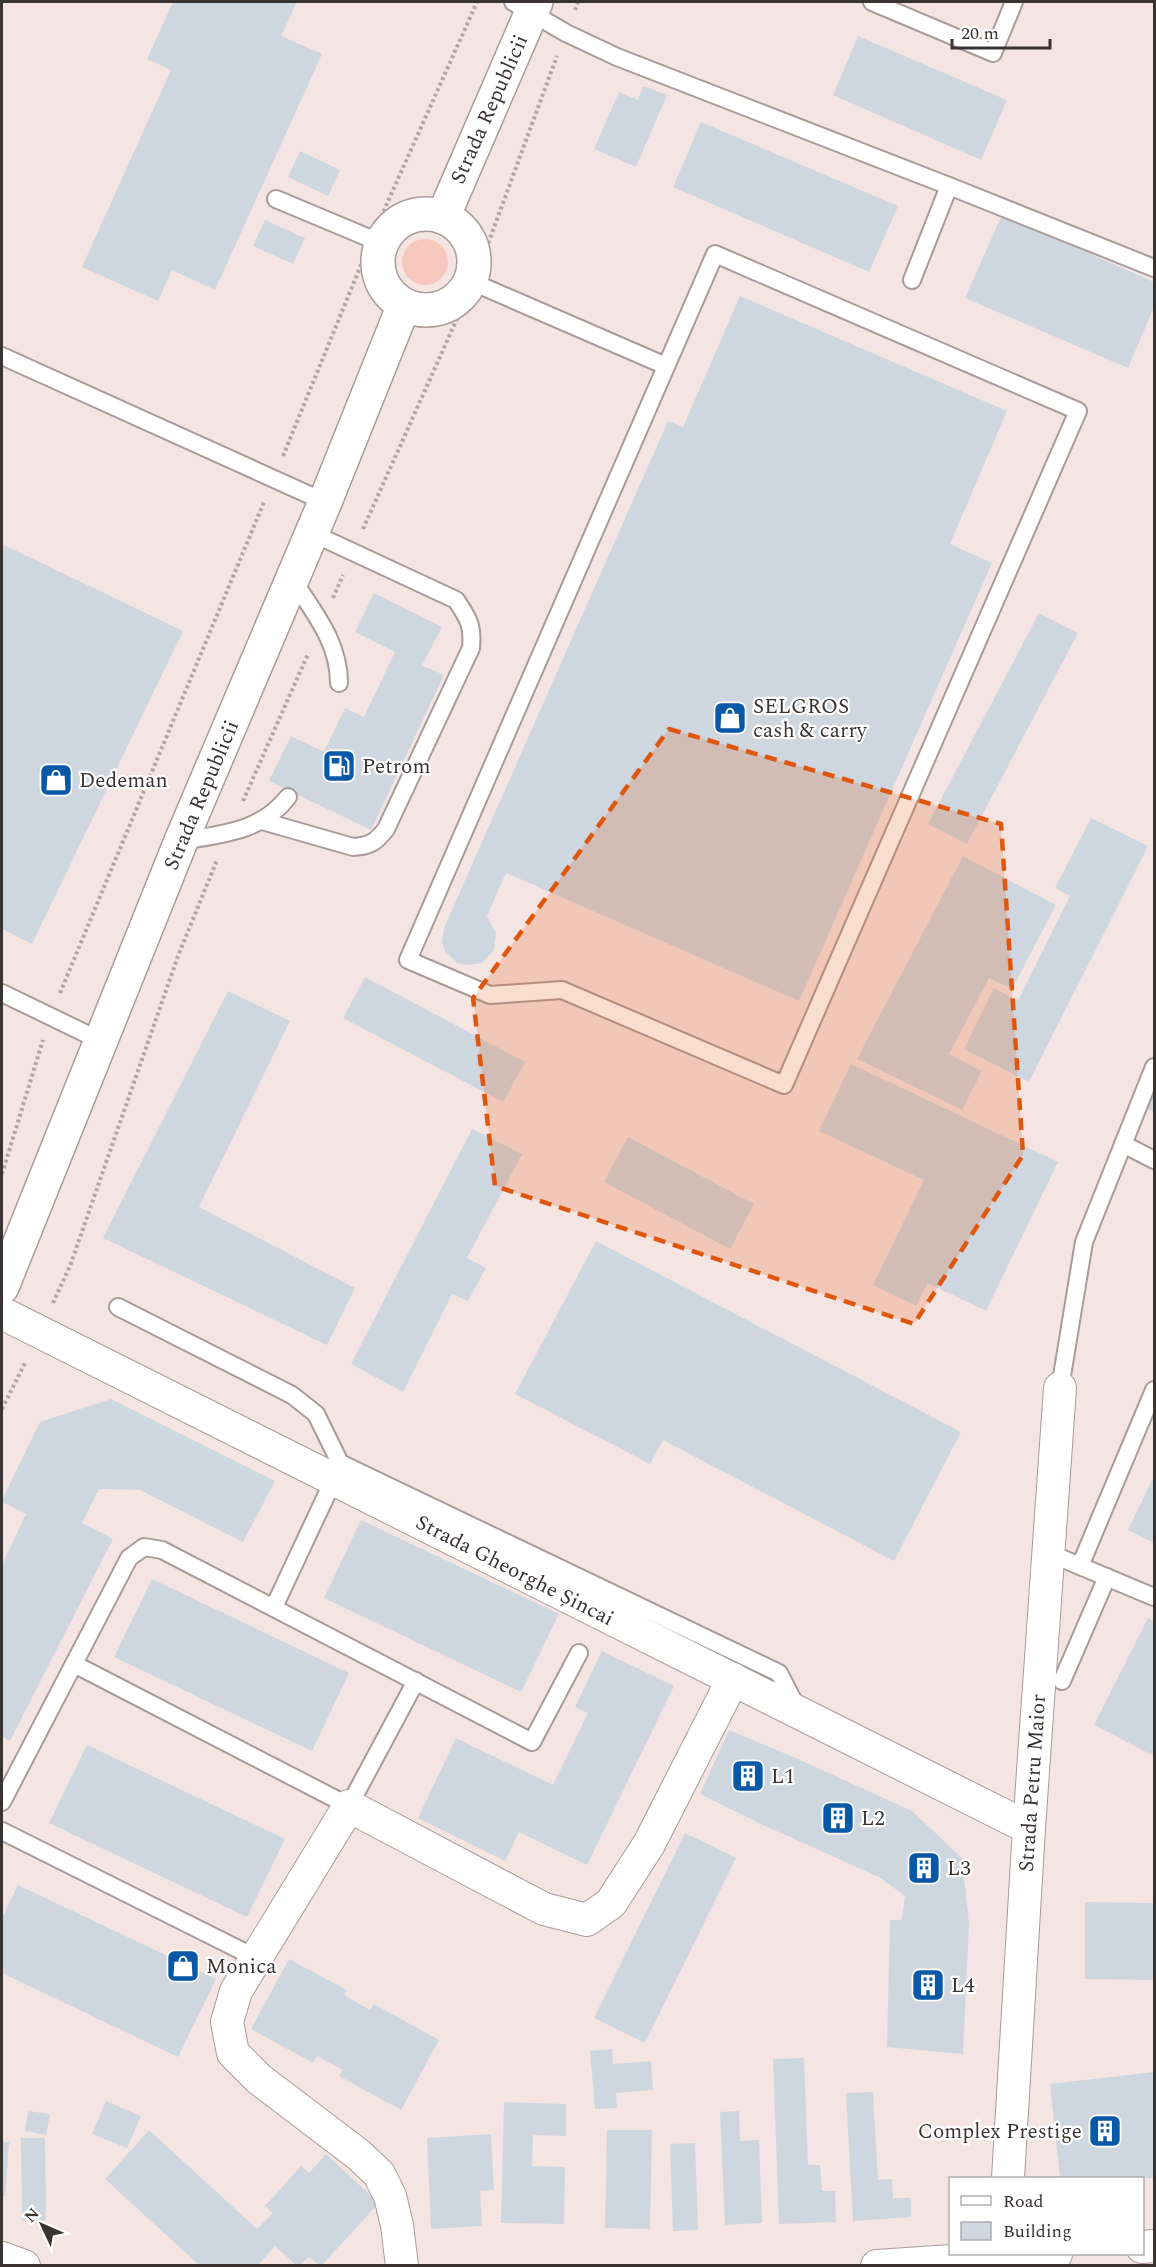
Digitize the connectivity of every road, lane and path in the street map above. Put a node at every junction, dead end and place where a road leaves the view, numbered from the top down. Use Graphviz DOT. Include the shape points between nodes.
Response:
graph roads {
  1 [pos="477,2"];
  2 [pos="578,2"];
  3 [pos="872,2"];
  4 [pos="1014,2"];
  5 [pos="527,5"];
  6 [pos="566,33"];
  7 [pos="949,186"];
  8 [pos="276,199"];
  9 [pos="442,217"];
  10 [pos="376,241"];
  11 [pos="1155,268"];
  12 [pos="912,280"];
  13 [pos="472,282"];
  14 [pos="404,305"];
  15 [pos="2,356"];
  16 [pos="666,366"];
  17 [pos="274,478"];
  18 [pos="325,502"];
  19 [pos="312,533"];
  20 [pos="353,552"];
  21 [pos="293,580"];
  22 [pos="322,624"];
  23 [pos="339,683"];
  24 [pos="288,796"];
  25 [pos="262,821"];
  26 [pos="229,833"];
  27 [pos="181,841"];
  28 [pos="2,993"];
  29 [pos="50,1017"];
  30 [pos="99,1040"];
  31 [pos="1155,1067"];
  32 [pos="1123,1144"];
  33 [pos="1155,1160"];
  34 [pos="2,1174"];
  35 [pos="2,1287"];
  36 [pos="118,1307"];
  37 [pos="2,1313"];
  38 [pos="40,1332"];
  39 [pos="1060,1388"];
  40 [pos="1155,1390"];
  41 [pos="2,1409"];
  42 [pos="342,1477"];
  43 [pos="1048,1553"];
  44 [pos="1080,1566"];
  45 [pos="1107,1577"];
  46 [pos="1155,1597"];
  47 [pos="274,1607"];
  48 [pos="579,1653"];
  49 [pos="74,1664"];
  50 [pos="734,1679"];
  51 [pos="416,1681"];
  52 [pos="1062,1681"];
  53 [pos="798,1712"];
  54 [pos="2,1802"];
  55 [pos="349,1806"];
  56 [pos="1029,1828"];
  57 [pos="2,1831"];
  58 [pos="256,1958"];
  59 [pos="1008,2177"];
  60 [pos="1038,2255"];
  61 [pos="1001,2259"];
  62 [pos="402,2265"];
  63 [pos="877,2265"];
  1 -- 10 [label="path"];
  2 -- 6 [label="path"];
  3 -- 4 [label="lane" via="993,53"];
  5 -- 6 [label="lane"];
  5 -- 9 [label="main road, Strada Republicii"];
  6 -- 7 [label="lane"];
  6 -- 13 [label="path"];
  7 -- 11 [label="lane"];
  7 -- 12 [label="lane"];
  8 -- 10 [label="lane"];
  9 -- 10 [label="main road" via="413,215"];
  9 -- 13 [label="main road" via="467,236 473,250"];
  10 -- 14 [label="main road" via="383,285"];
  10 -- 17 [label="path"];
  13 -- 14 [label="main road" via="457,299 437,309"];
  13 -- 16 [label="lane"];
  13 -- 20 [label="path"];
  14 -- 18 [label="main road, Strada Republicii"];
  15 -- 17 [label="lane"];
  16 -- 16 [label="lane" via="408,960 490,996 562,990 784,1086 1078,411 715,254"];
  17 -- 18 [label="lane"];
  17 -- 29 [label="path"];
  18 -- 19 [label="main road, Strada Republicii"];
  19 -- 20 [label="lane"];
  19 -- 21 [label="main road, Strada Republicii"];
  20 -- 22 [label="path"];
  20 -- 25 [label="lane" via="456,600 468,617 471,648 377,841 354,847"];
  21 -- 22 [label="lane"];
  21 -- 27 [label="main road, Strada Republicii"];
  22 -- 23 [label="lane" via="334,647"];
  22 -- 26 [label="path"];
  24 -- 25 [label="lane" via="278,810"];
  25 -- 26 [label="lane"];
  26 -- 27 [label="lane"];
  26 -- 38 [label="path" via="178,956 70,1266"];
  27 -- 30 [label="main road, Strada Republicii"];
  28 -- 29 [label="lane"];
  29 -- 30 [label="lane"];
  29 -- 34 [label="path"];
  30 -- 35 [label="main road, Strada Republicii"];
  31 -- 32 [label="lane"];
  32 -- 33 [label="lane"];
  32 -- 39 [label="lane" via="1084,1242"];
  36 -- 42 [label="lane" via="292,1395 316,1414"];
  37 -- 38 [label="street, Strada Gheorghe Șincai"];
  38 -- 41 [label="path"];
  38 -- 42 [label="street, Strada Gheorghe Șincai"];
  39 -- 43 [label="street, Strada Petru Maior"];
  40 -- 44 [label="lane"];
  42 -- 47 [label="lane"];
  42 -- 50 [label="street, Strada Gheorghe Șincai"];
  42 -- 53 [label="lane" via="779,1673"];
  43 -- 44 [label="lane"];
  43 -- 56 [label="street, Strada Petru Maior"];
  44 -- 45 [label="lane"];
  45 -- 46 [label="lane"];
  45 -- 52 [label="lane"];
  47 -- 49 [label="lane" via="162,1550 144,1547 129,1558"];
  47 -- 51 [label="lane"];
  48 -- 51 [label="lane" via="532,1742"];
  49 -- 54 [label="lane"];
  49 -- 55 [label="lane"];
  50 -- 53 [label="street, Strada Gheorghe Șincai"];
  50 -- 55 [label="street" via="649,1844 611,1903 587,1920 544,1909"];
  51 -- 55 [label="lane"];
  53 -- 56 [label="street, Strada Gheorghe Șincai"];
  55 -- 58 [label="street"];
  56 -- 59 [label="street, Strada Petru Maior"];
  57 -- 58 [label="lane"];
  58 -- 62 [label="street" via="236,1991 227,2022 233,2053 259,2079 379,2174 390,2196"];
  60 -- 61 [label="street"];
  61 -- 63 [label="street"];
}
